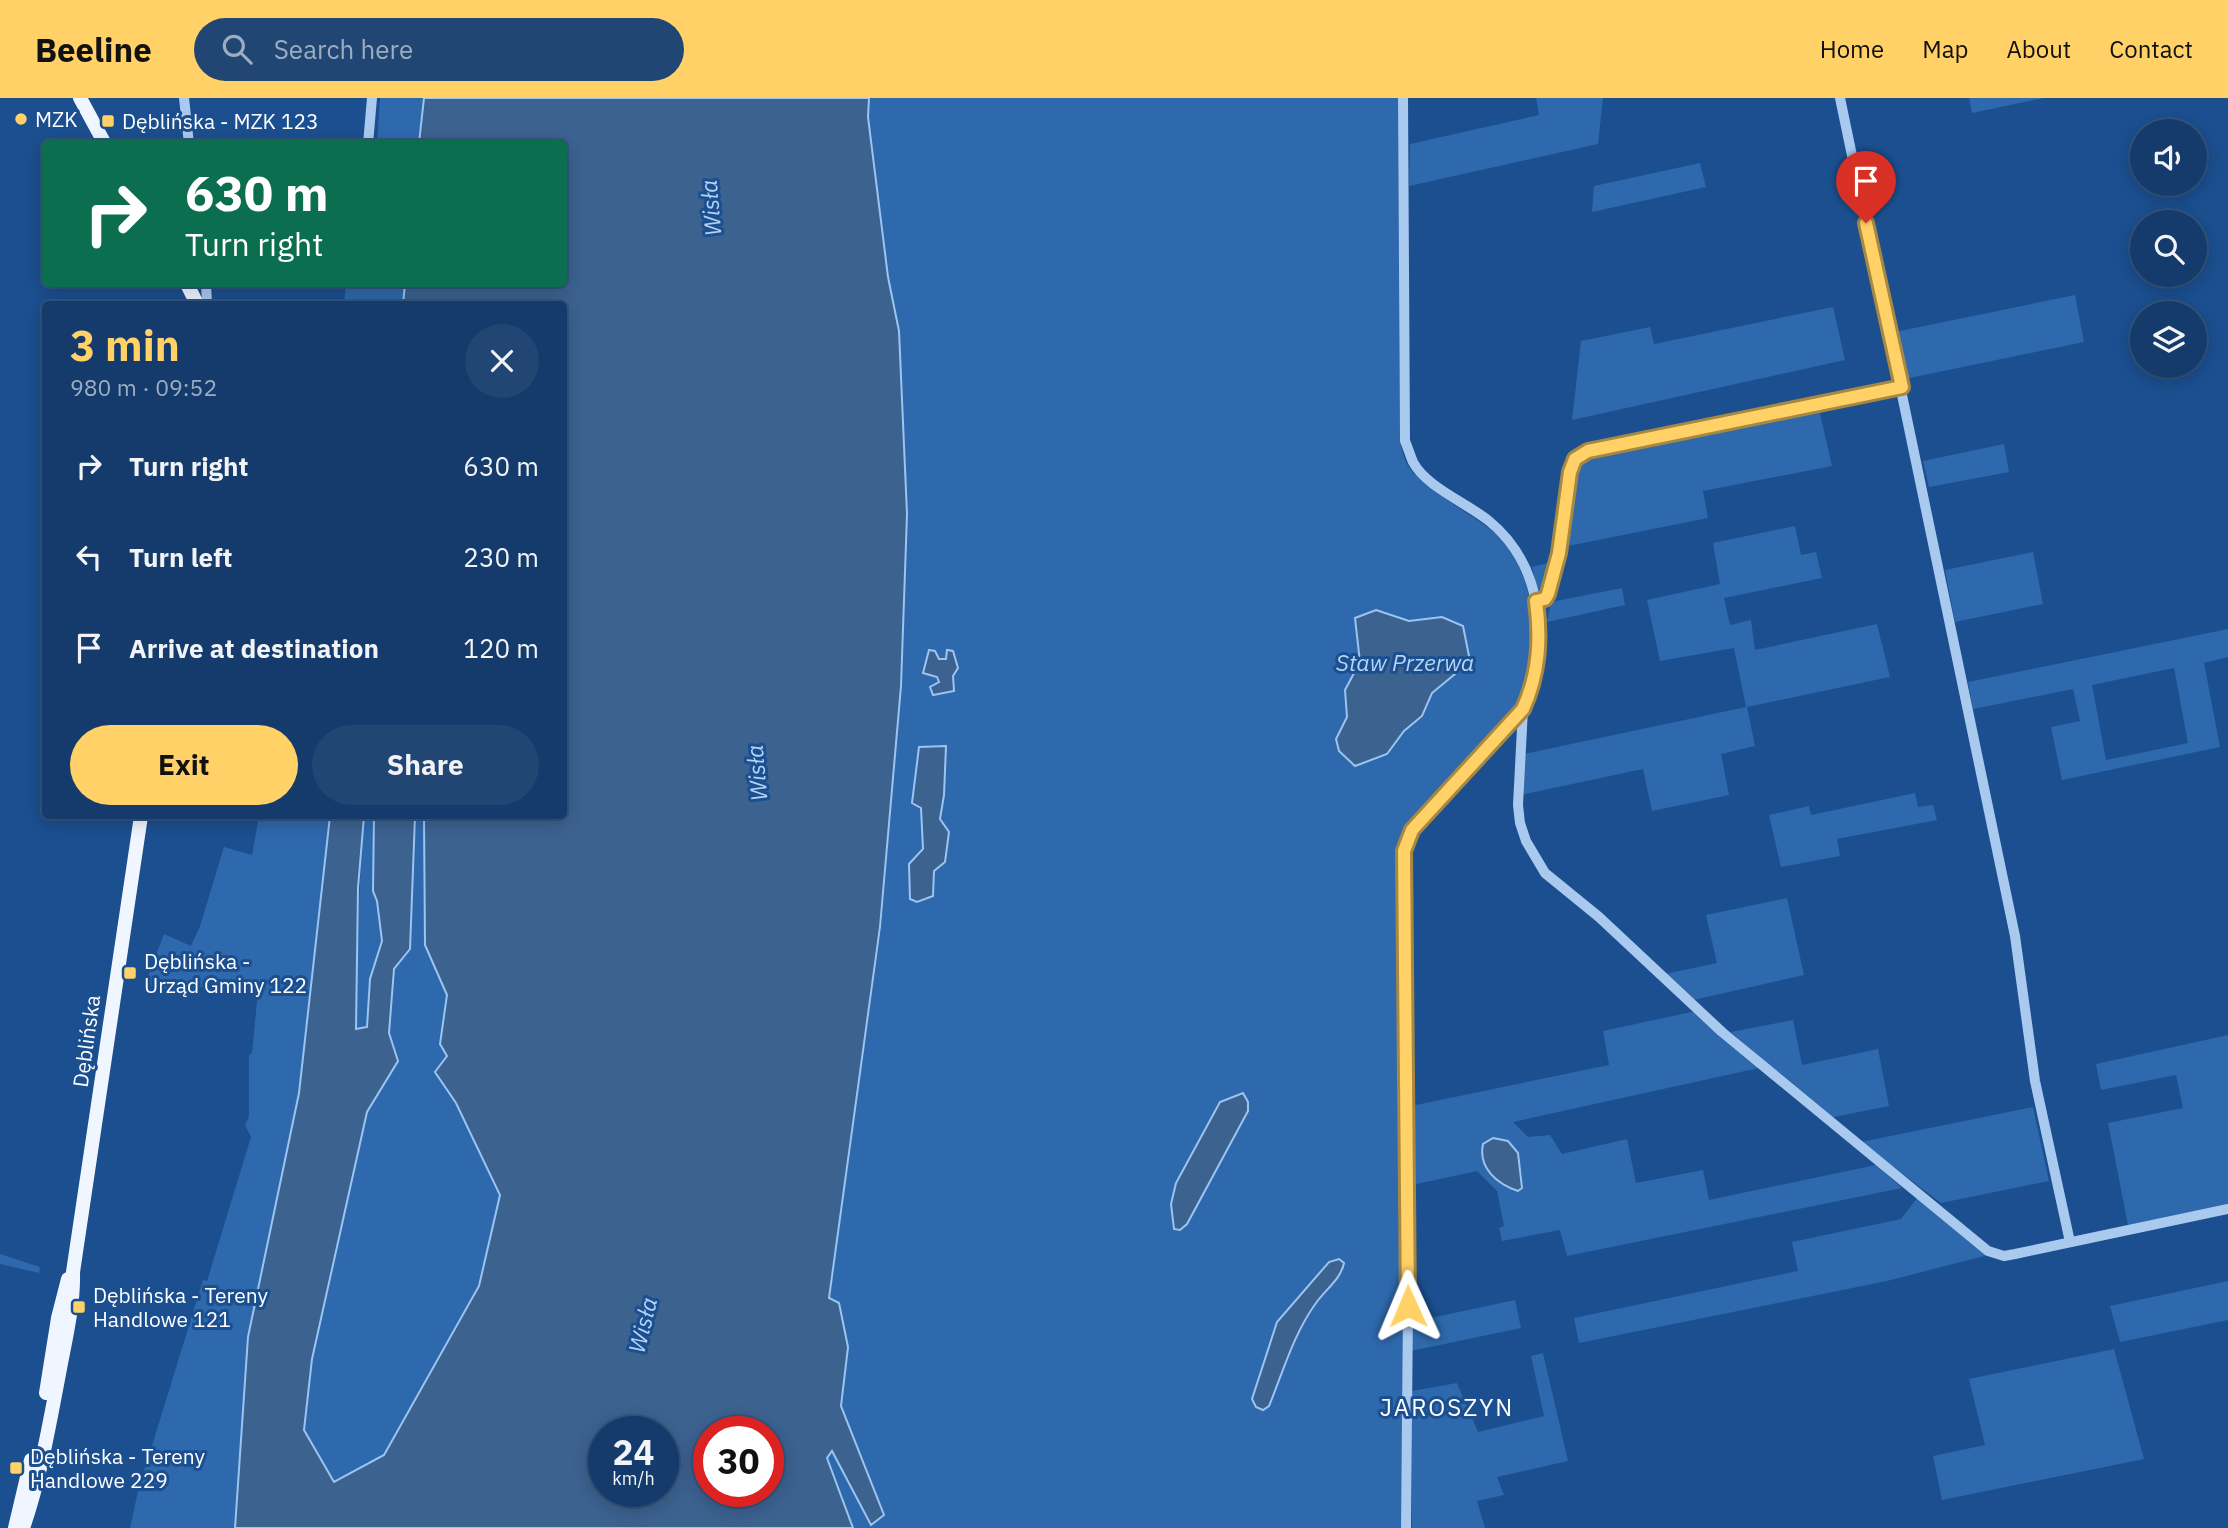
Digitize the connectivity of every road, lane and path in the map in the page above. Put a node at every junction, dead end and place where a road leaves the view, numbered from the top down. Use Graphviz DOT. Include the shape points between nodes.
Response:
graph roads {
  1 [pos="80,98"];
  2 [pos="184,98"];
  3 [pos="372,98"];
  4 [pos="1403,98"];
  5 [pos="1840,98"];
  6 [pos="103,140"];
  7 [pos="189,140"];
  8 [pos="368,140"];
  9 [pos="1902,387"];
  10 [pos="1536,601"];
  11 [pos="1523,709"];
  12 [pos="141,819"];
  13 [pos="2228,1209"];
  14 [pos="2070,1242"];
  15 [pos="73,1272"];
  16 [pos="15,1528"];
  17 [pos="23,1528"];
  18 [pos="1406,1528"];
  1 -- 6 [label="main road"];
  2 -- 7 [label="street"];
  3 -- 8 [label="street"];
  4 -- 10 [label="street" via="1405,441 1414,464 1430,481 1506,537 1521,560"];
  5 -- 9 [label="street"];
  9 -- 10 [label="street" via="1581,454 1570,472 1559,553 1548,594"];
  9 -- 14 [label="street" via="2015,936 2035,1081"];
  10 -- 11 [label="street" via="1538,654 1533,687"];
  11 -- 14 [label="street" via="1520,822 1534,858 1558,886 1599,917 1750,1056 1988,1251 2004,1256"];
  11 -- 18 [label="street" via="1412,830 1404,851"];
  12 -- 15 [label="main road, Dęblińska"];
  13 -- 14 [label="street"];
  15 -- 16 [label="main road, Dęblińska" via="64,1289 43,1417"];
  15 -- 17 [label="main road, Dęblińska" via="55,1397"];
}
